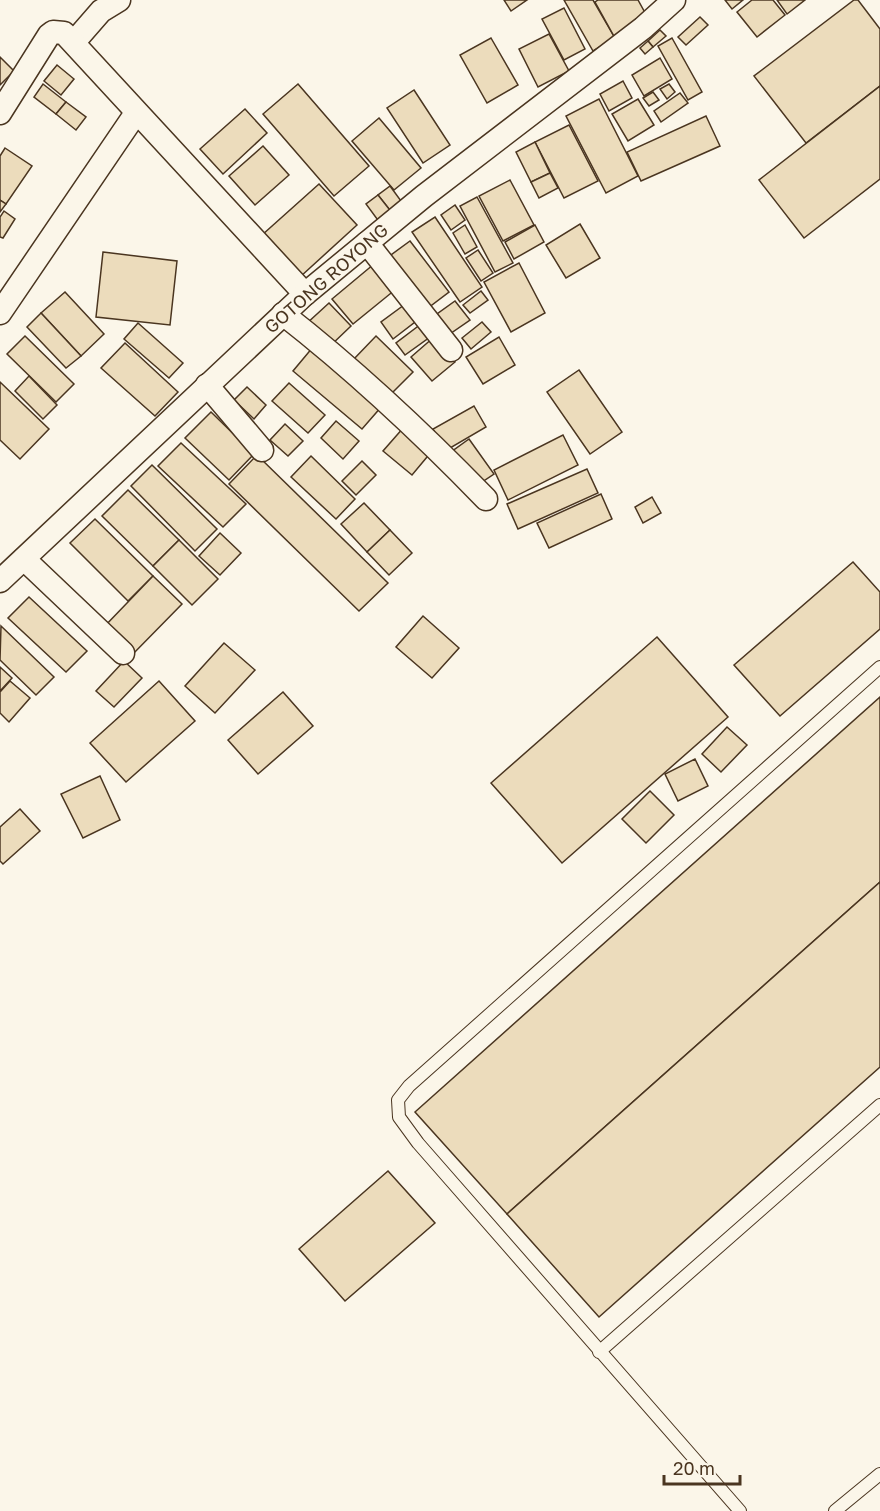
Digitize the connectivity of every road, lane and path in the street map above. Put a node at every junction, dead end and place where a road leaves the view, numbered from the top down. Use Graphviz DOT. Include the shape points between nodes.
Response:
graph roads {
  1 [pos="119,0"];
  2 [pos="674,0"];
  3 [pos="74,42"];
  4 [pos="0,113"];
  5 [pos="136,113"];
  6 [pos="367,243"];
  7 [pos="305,294"];
  8 [pos="0,312"];
  9 [pos="283,314"];
  10 [pos="451,350"];
  11 [pos="207,385"];
  12 [pos="262,450"];
  13 [pos="486,499"];
  14 [pos="24,559"];
  15 [pos="0,581"];
  16 [pos="123,653"];
  17 [pos="880,667"];
  18 [pos="880,1105"];
  19 [pos="599,1353"];
  20 [pos="880,1474"];
  21 [pos="740,1511"];
  22 [pos="835,1511"];
  1 -- 3 [label="street" via="101,11"];
  2 -- 6 [label="street, GOTONG ROYONG"];
  3 -- 4 [label="street" via="64,33 49,35"];
  3 -- 5 [label="street"];
  5 -- 7 [label="street"];
  5 -- 8 [label="street"];
  6 -- 7 [label="street, GOTONG ROYONG"];
  6 -- 10 [label="street"];
  7 -- 9 [label="street, GOTONG ROYONG"];
  9 -- 11 [label="street, GOTONG ROYONG"];
  9 -- 13 [label="street" via="361,377"];
  11 -- 12 [label="street"];
  11 -- 14 [label="street, GOTONG ROYONG"];
  14 -- 15 [label="street, GOTONG ROYONG"];
  14 -- 16 [label="street"];
  17 -- 19 [label="lane" via="489,1014 398,1100 399,1117 418,1143"];
  18 -- 19 [label="lane"];
  19 -- 21 [label="lane"];
  20 -- 22 [label="lane"];
}
